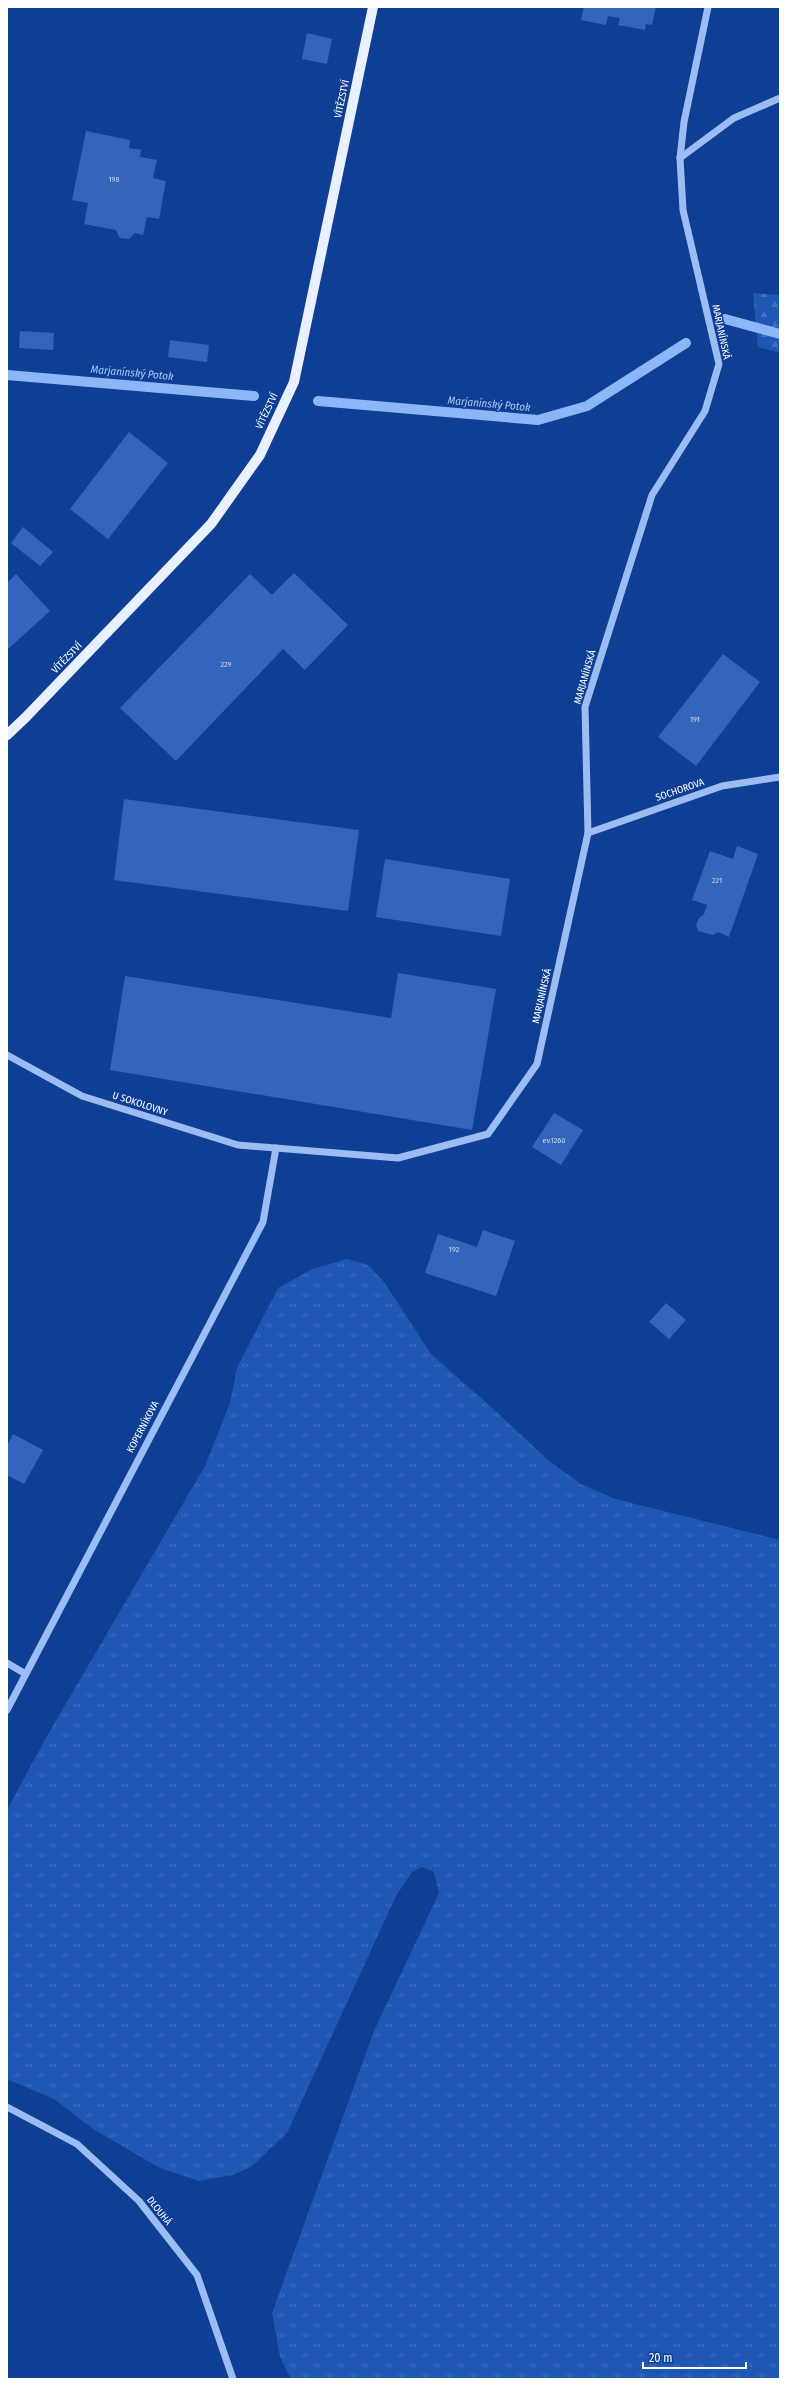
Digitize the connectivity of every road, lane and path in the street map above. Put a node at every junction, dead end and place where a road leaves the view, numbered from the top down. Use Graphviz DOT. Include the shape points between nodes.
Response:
graph roads {
  1 [pos="373,7"];
  2 [pos="708,7"];
  3 [pos="780,98"];
  4 [pos="680,158"];
  5 [pos="7,735"];
  6 [pos="780,777"];
  7 [pos="588,833"];
  8 [pos="7,1055"];
  9 [pos="276,1148"];
  10 [pos="7,1663"];
  11 [pos="24,1673"];
  12 [pos="7,1710"];
  13 [pos="7,2107"];
  14 [pos="233,2379"];
  1 -- 5 [label="main road, VÍTĚZSTVÍ" via="294,382 260,455 211,524"];
  2 -- 4 [label="street, MARJANÍNSKÁ" via="684,122"];
  3 -- 4 [label="street" via="734,118"];
  4 -- 7 [label="street, MARJANÍNSKÁ" via="683,210 719,364 705,411 652,495 585,707"];
  6 -- 7 [label="street, SOCHOROVA" via="722,786"];
  7 -- 9 [label="street, MARJANÍNSKÁ" via="537,1064 488,1134 398,1158"];
  8 -- 9 [label="street, U SOKOLOVNY" via="82,1096 238,1145"];
  9 -- 11 [label="street, KOPERNÍKOVA" via="263,1222"];
  10 -- 11 [label="street"];
  11 -- 12 [label="street, KOPERNÍKOVA"];
  13 -- 14 [label="street, DLOUHÁ" via="77,2144 139,2201 197,2275"];
}
